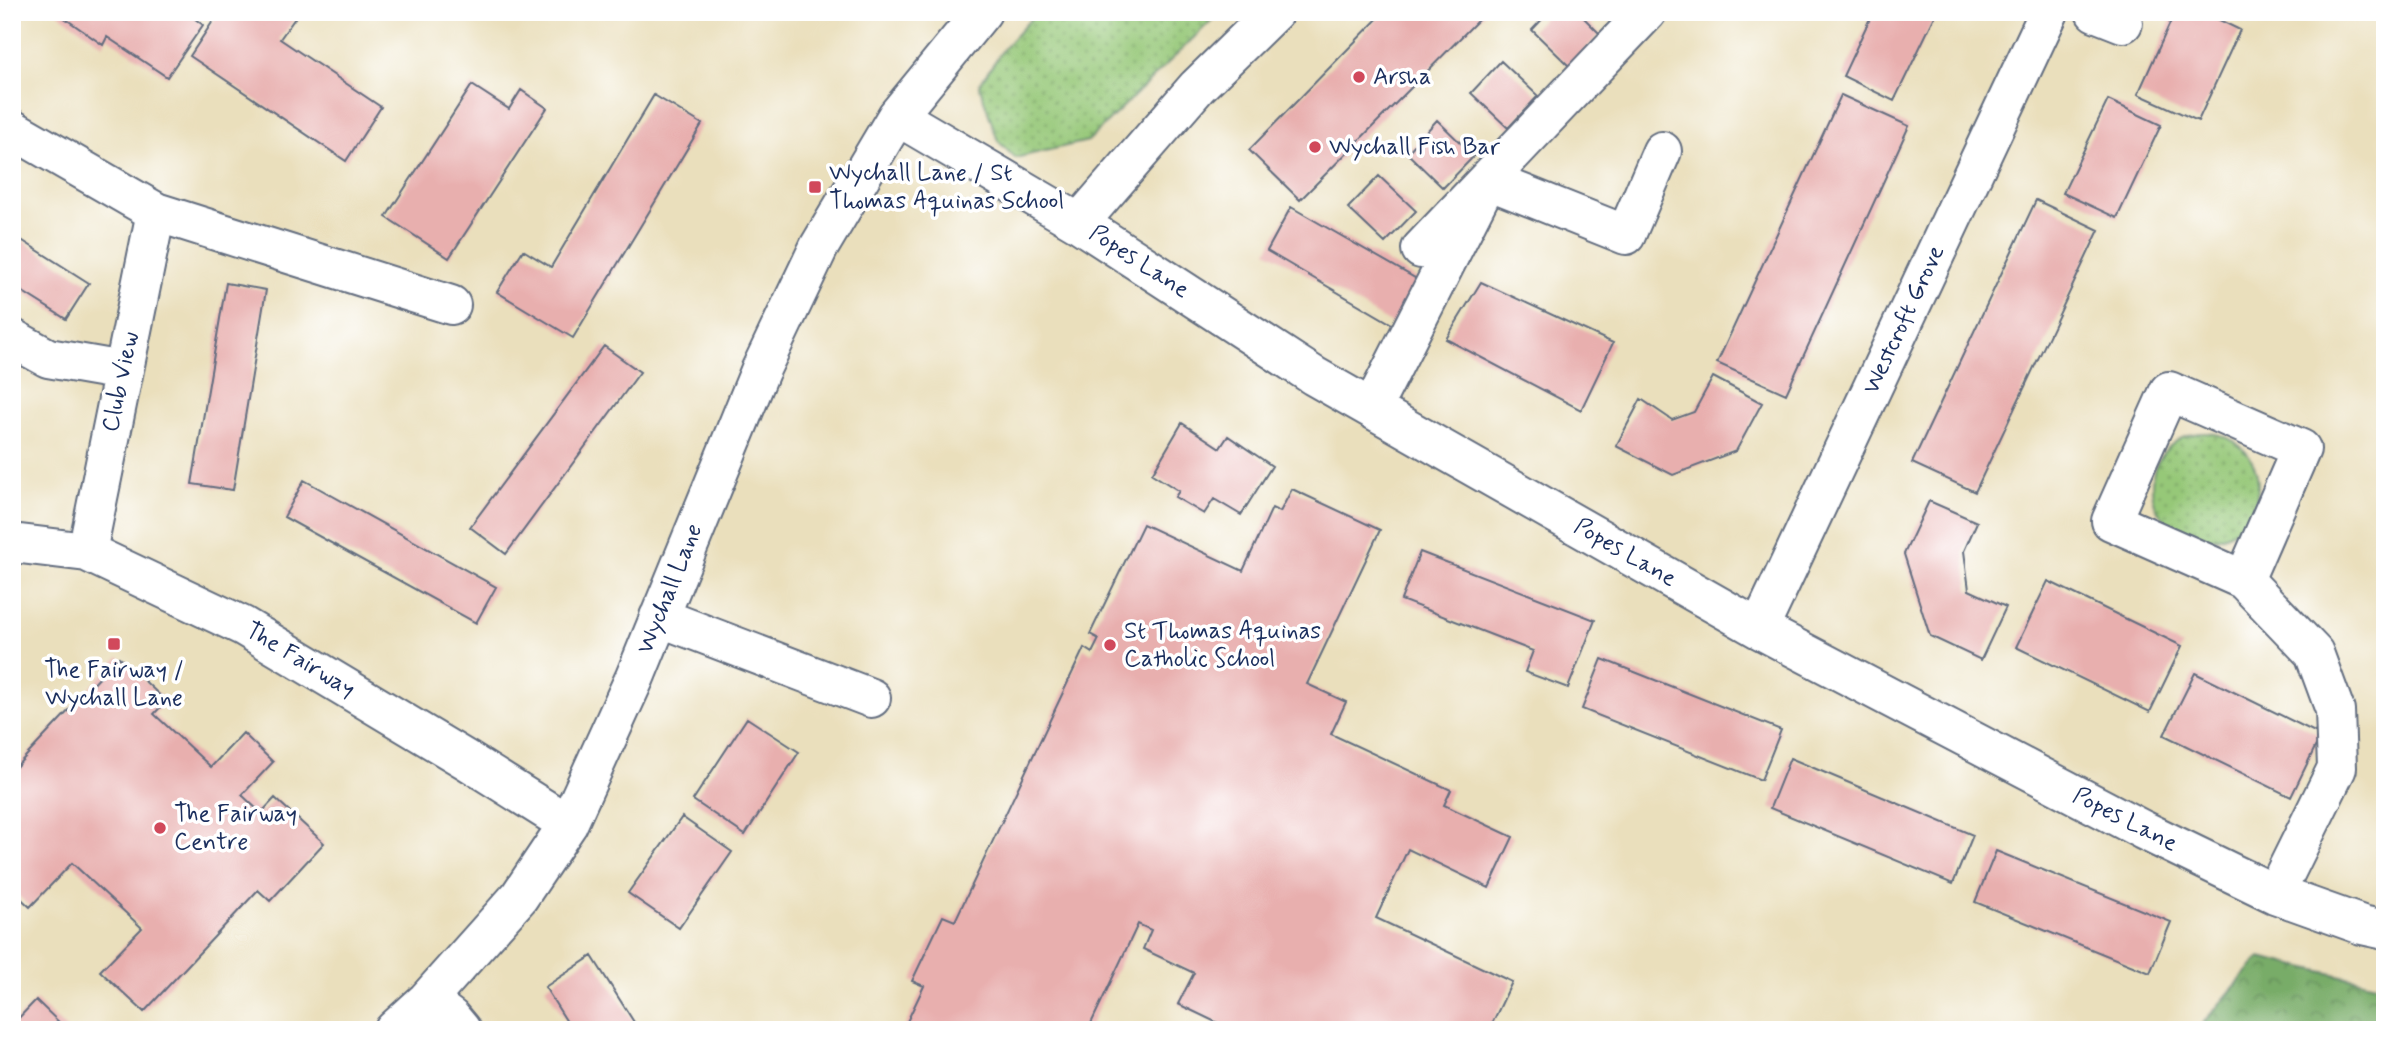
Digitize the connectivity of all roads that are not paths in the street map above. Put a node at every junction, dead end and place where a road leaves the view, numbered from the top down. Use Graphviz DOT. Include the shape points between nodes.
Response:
graph roads {
  1 [pos="982,12"];
  2 [pos="1274,12"];
  3 [pos="1647,12"];
  4 [pos="2049,12"];
  5 [pos="897,116"];
  6 [pos="12,129"];
  7 [pos="1662,151"];
  8 [pos="1488,180"];
  9 [pos="156,212"];
  10 [pos="1079,223"];
  11 [pos="1420,250"];
  12 [pos="451,305"];
  13 [pos="12,338"];
  14 [pos="123,371"];
  15 [pos="1372,408"];
  16 [pos="12,542"];
  17 [pos="87,552"];
  18 [pos="2244,580"];
  19 [pos="659,617"];
  20 [pos="1759,629"];
  21 [pos="872,698"];
  22 [pos="568,824"];
  23 [pos="2275,894"];
  24 [pos="2382,929"];
  25 [pos="427,1000"];
  26 [pos="394,1030"];
  27 [pos="461,1030"];
  1 -- 5 [label="street, Wychall Lane"];
  2 -- 10 [label="street" via="1197,87"];
  3 -- 8 [label="street"];
  4 -- 20 [label="street, Westcroft Grove"];
  5 -- 10 [label="street, Popes Lane"];
  5 -- 19 [label="street, Wychall Lane" via="819,247 760,371"];
  6 -- 9 [label="street"];
  7 -- 8 [label="street" via="1626,236"];
  8 -- 11 [label="street"];
  8 -- 15 [label="street"];
  9 -- 12 [label="street"];
  9 -- 14 [label="street, Club View"];
  10 -- 15 [label="street, Popes Lane" via="1314,376"];
  13 -- 14 [label="street" via="48,358"];
  14 -- 17 [label="street, Club View"];
  15 -- 20 [label="street, Popes Lane"];
  16 -- 17 [label="street, The Fairway"];
  17 -- 22 [label="street, The Fairway" via="243,626"];
  18 -- 18 [label="street" via="2111,521 2169,391 2301,449"];
  18 -- 23 [label="street" via="2314,653 2334,710 2337,768"];
  19 -- 21 [label="street"];
  19 -- 22 [label="street, Wychall Lane"];
  20 -- 23 [label="street, Popes Lane"];
  22 -- 25 [label="street, Wychall Lane" via="519,897"];
  23 -- 24 [label="street, Popes Lane"];
  25 -- 26 [label="street, Wychall Lane"];
  25 -- 27 [label="street"];
}
